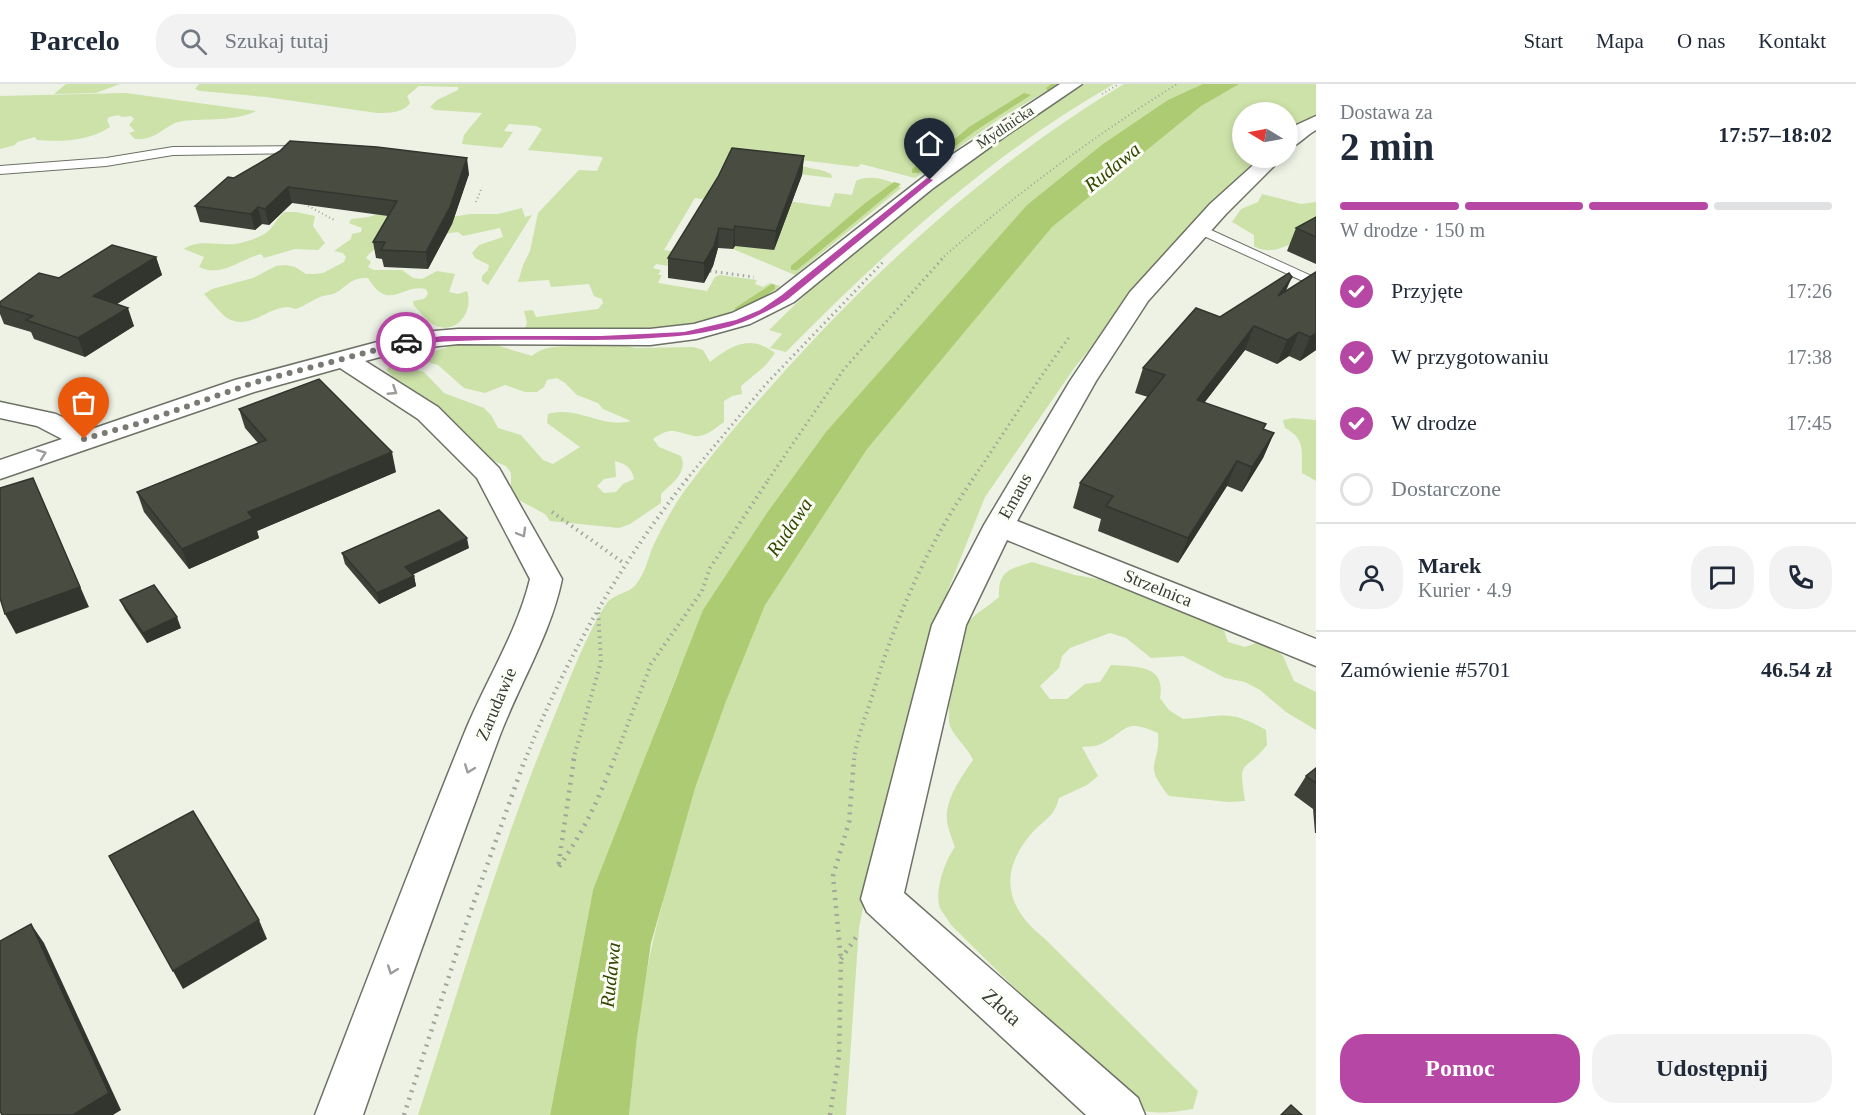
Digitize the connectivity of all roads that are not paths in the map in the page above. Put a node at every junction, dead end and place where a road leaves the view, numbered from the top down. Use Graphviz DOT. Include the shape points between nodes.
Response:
graph roads {
  1 [pos="1073,84"];
  2 [pos="1316,122"];
  3 [pos="1298,132"];
  4 [pos="323,150"];
  5 [pos="1262,168"];
  6 [pos="0,170"];
  7 [pos="1200,229"];
  8 [pos="1316,283"];
  9 [pos="344,359"];
  10 [pos="0,410"];
  11 [pos="84,439"];
  12 [pos="0,470"];
  13 [pos="999,525"];
  14 [pos="1316,653"];
  15 [pos="882,899"];
  16 [pos="339,1115"];
  17 [pos="1121,1115"];
  1 -- 9 [label="street, Mydlnicka" via="1009,123 930,180 785,297 738,322 703,331 653,336 442,338 391,345"];
  2 -- 3 [label="street"];
  4 -- 6 [label="lane" via="174,151 106,162"];
  5 -- 7 [label="street, Emaus"];
  7 -- 8 [label="lane"];
  7 -- 13 [label="street, Emaus" via="1139,297 1083,381"];
  9 -- 11 [label="street, Mydlnicka" via="256,382"];
  9 -- 16 [label="street, Zarudawie, one-way" via="428,413 489,474 546,579 542,601 487,722"];
  10 -- 11 [label="street" via="46,420"];
  12 -- 11 [label="street, Mydlnicka, one-way"];
  13 -- 14 [label="street, Strzelnica"];
  13 -- 15 [label="street, Emaus" via="949,625"];
  15 -- 17 [label="street, Złota"];
}
